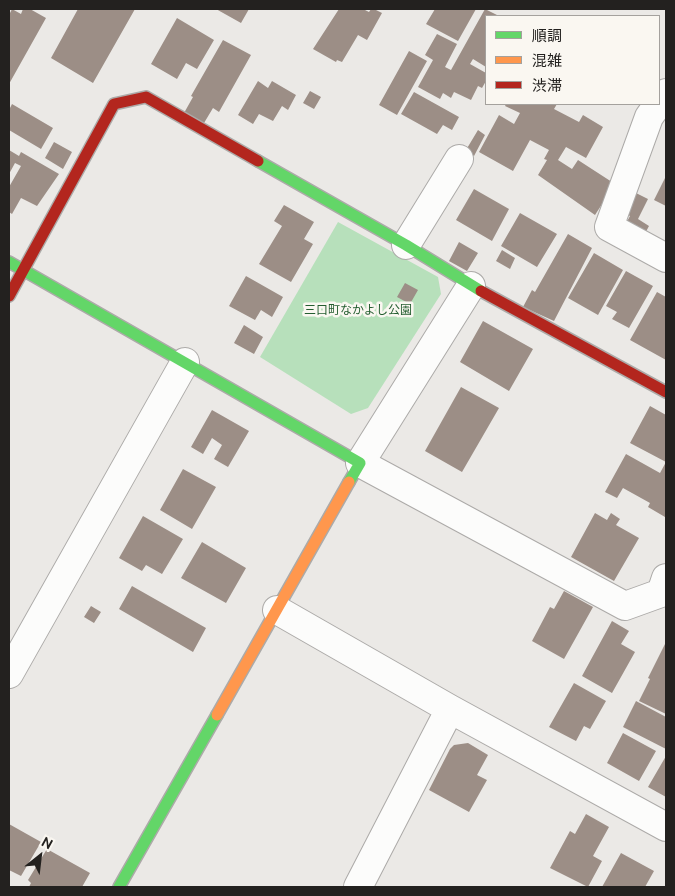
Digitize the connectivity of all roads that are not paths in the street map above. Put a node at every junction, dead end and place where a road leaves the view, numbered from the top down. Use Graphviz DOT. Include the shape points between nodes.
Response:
graph roads {
  1 [pos="658,105"];
  2 [pos="459,159"];
  3 [pos="406,245"];
  4 [pos="666,258"];
  5 [pos="9,262"];
  6 [pos="23,270"];
  7 [pos="471,286"];
  8 [pos="9,296"];
  9 [pos="185,362"];
  10 [pos="666,392"];
  11 [pos="360,463"];
  12 [pos="665,589"];
  13 [pos="277,610"];
  14 [pos="9,674"];
  15 [pos="450,709"];
  16 [pos="666,827"];
  17 [pos="361,886"];
  18 [pos="119,887"];
  1 -- 4 [label="street" via="649,118 609,227"];
  2 -- 3 [label="street"];
  3 -- 6 [label="street" via="146,97 114,104"];
  3 -- 7 [label="street"];
  5 -- 6 [label="street"];
  6 -- 8 [label="street"];
  6 -- 9 [label="street"];
  7 -- 10 [label="street"];
  7 -- 11 [label="street"];
  9 -- 11 [label="street"];
  9 -- 14 [label="street"];
  11 -- 12 [label="street" via="625,606"];
  11 -- 13 [label="street"];
  13 -- 15 [label="street"];
  13 -- 18 [label="street"];
  15 -- 16 [label="street"];
  15 -- 17 [label="street"];
}
